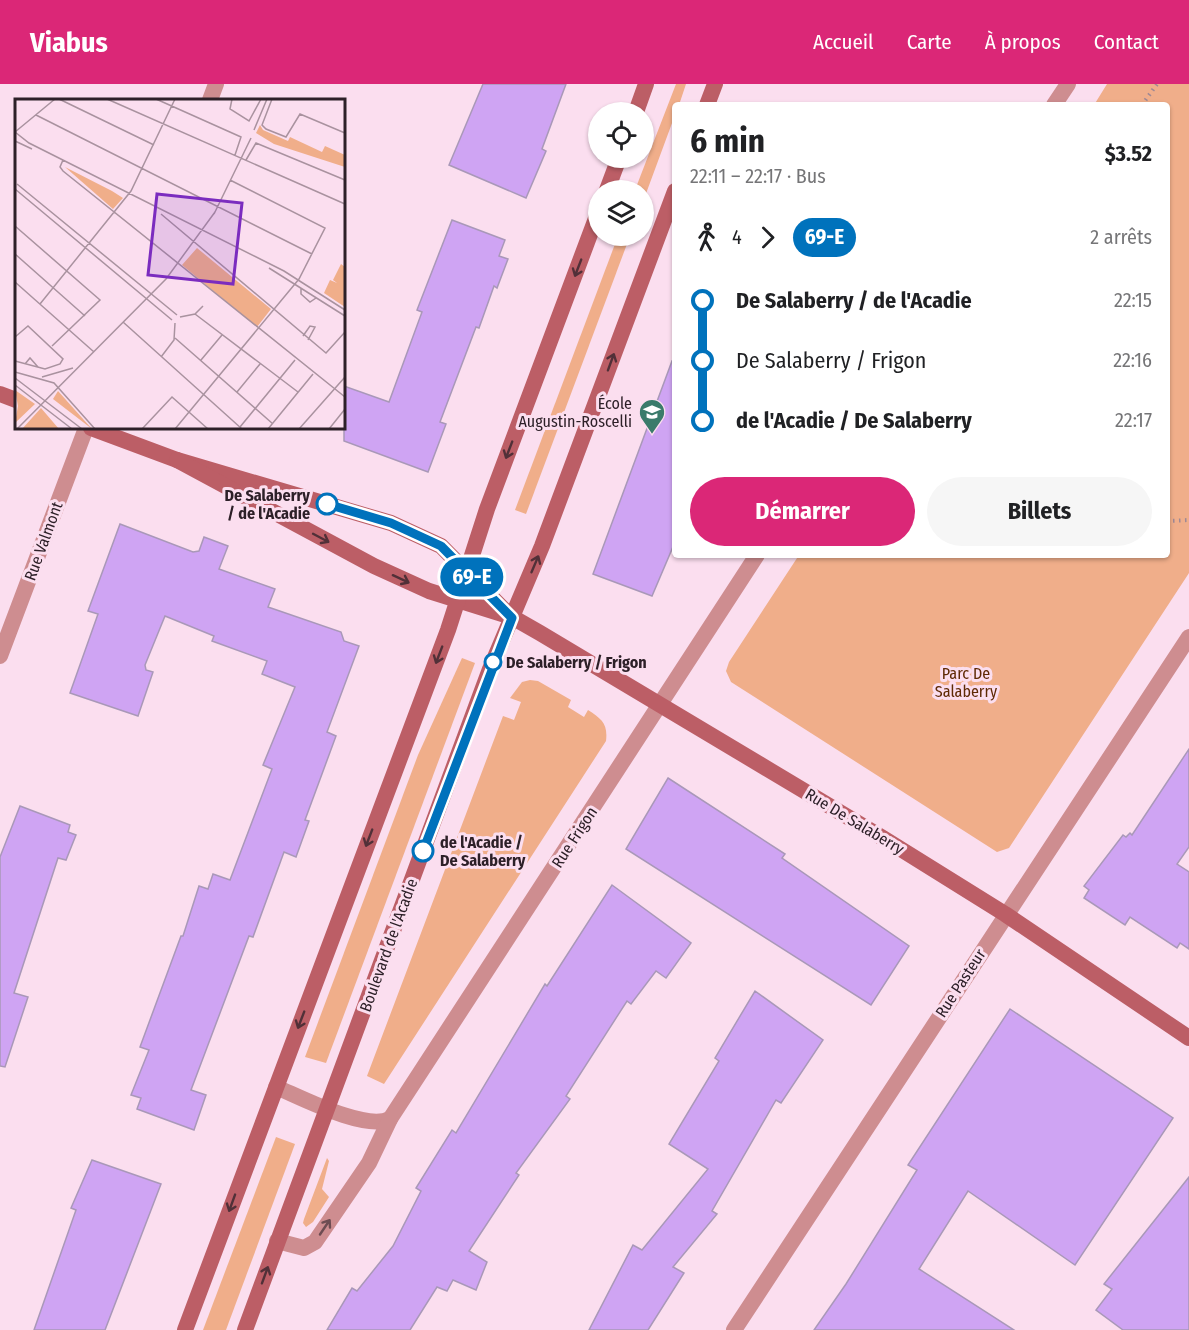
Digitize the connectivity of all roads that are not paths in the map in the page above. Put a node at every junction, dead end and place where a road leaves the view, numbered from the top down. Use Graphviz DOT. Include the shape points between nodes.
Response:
graph roads {
  1 [pos="216,84"];
  2 [pos="646,84"];
  3 [pos="715,84"];
  4 [pos="1068,84"];
  5 [pos="210,99"];
  6 [pos="640,102"];
  7 [pos="708,102"];
  8 [pos="1056,102"];
  9 [pos="672,199"];
  10 [pos="588,240"];
  11 [pos="0,394"];
  12 [pos="15,400"];
  13 [pos="86,429"];
  14 [pos="94,429"];
  15 [pos="177,460"];
  16 [pos="755,558"];
  17 [pos="468,573"];
  18 [pos="459,600"];
  19 [pos="512,618"];
  20 [pos="1189,637"];
  21 [pos="0,656"];
  22 [pos="660,703"];
  23 [pos="1005,914"];
  24 [pos="1189,1038"];
  25 [pos="276,1087"];
  26 [pos="327,1108"];
  27 [pos="390,1119"];
  28 [pos="277,1240"];
  29 [pos="185,1330"];
  30 [pos="245,1330"];
  31 [pos="734,1330"];
  1 -- 5 [label="street"];
  2 -- 6 [label="main road"];
  3 -- 7 [label="main road"];
  4 -- 8 [label="street"];
  19 -- 9 [label="main road, Boulevard de l'Acadie, one-way"];
  10 -- 17 [label="main road, one-way" via="487,509"];
  11 -- 12 [label="main road"];
  13 -- 21 [label="street, Rue Valmont"];
  14 -- 15 [label="main road, Rue De Salaberry"];
  15 -- 17 [label="main road, Rue De Salaberry" via="391,523 441,546"];
  15 -- 18 [label="main road, Rue De Salaberry, one-way" via="374,566"];
  16 -- 22 [label="street, Rue Frigon"];
  17 -- 18 [label="main road"];
  17 -- 19 [label="main road, Rue De Salaberry"];
  18 -- 19 [label="main road, Rue De Salaberry"];
  18 -- 25 [label="main road, one-way"];
  19 -- 22 [label="main road, Rue De Salaberry"];
  19 -- 26 [label="main road, Boulevard de l'Acadie"];
  20 -- 23 [label="street, Rue Pasteur"];
  22 -- 23 [label="main road, Rue De Salaberry"];
  22 -- 27 [label="street, Rue Frigon"];
  23 -- 24 [label="main road, Rue De Salaberry"];
  23 -- 31 [label="street, Rue Pasteur"];
  25 -- 26 [label="street"];
  25 -- 29 [label="main road, one-way"];
  26 -- 27 [label="street" via="367,1122"];
  26 -- 28 [label="main road, Boulevard de l'Acadie"];
  28 -- 27 [label="street, Rue Frigon, one-way" via="299,1248 315,1242 369,1163"];
  30 -- 28 [label="main road, Boulevard de l'Acadie, one-way"];
}
